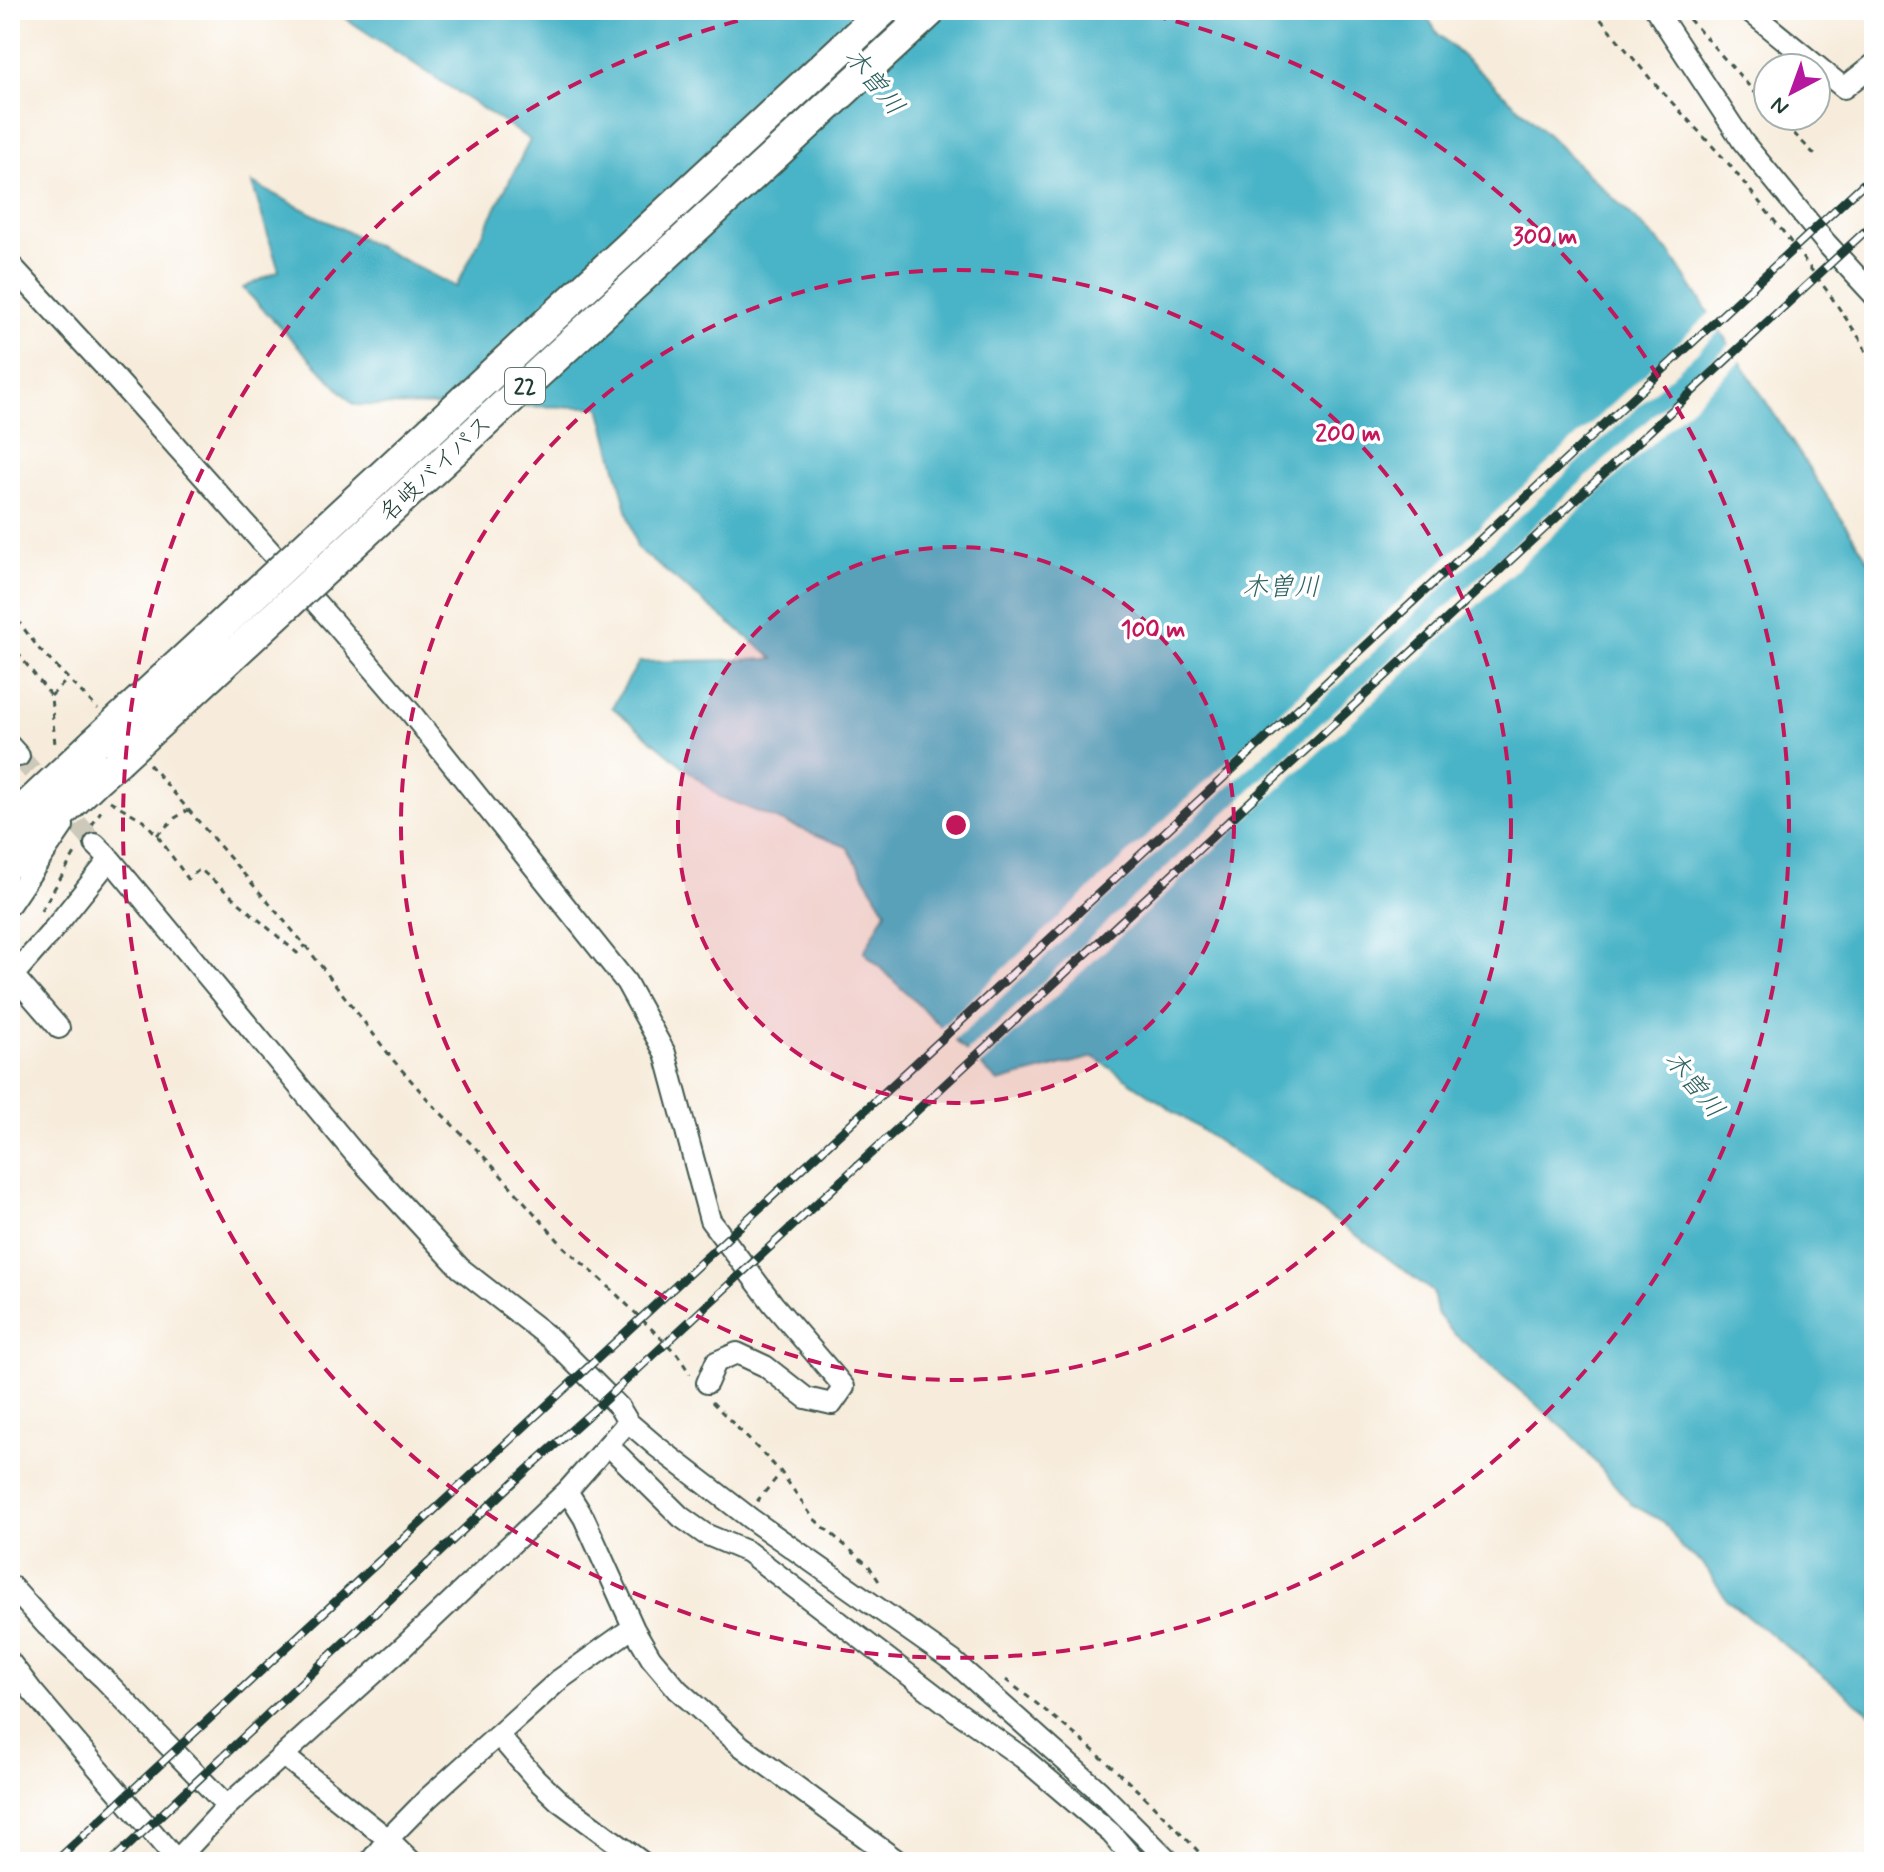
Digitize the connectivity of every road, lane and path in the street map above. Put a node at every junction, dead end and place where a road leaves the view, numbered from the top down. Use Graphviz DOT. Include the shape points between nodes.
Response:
graph roads {
  1 [pos="884,10"];
  2 [pos="932,10"];
  3 [pos="1593,10"];
  4 [pos="1656,10"];
  5 [pos="1681,10"];
  6 [pos="1748,10"];
  7 [pos="1874,64"];
  8 [pos="1752,89"];
  9 [pos="1793,132"];
  10 [pos="1816,156"];
  11 [pos="10,264"];
  12 [pos="1874,295"];
  13 [pos="1874,372"];
  14 [pos="10,610"];
  15 [pos="10,643"];
  16 [pos="68,678"];
  17 [pos="51,696"];
  18 [pos="99,711"];
  19 [pos="58,763"];
  20 [pos="113,772"];
  21 [pos="10,799"];
  22 [pos="188,809"];
  23 [pos="10,822"];
  24 [pos="157,835"];
  25 [pos="93,845"];
  26 [pos="10,863"];
  27 [pos="10,904"];
  28 [pos="39,916"];
  29 [pos="305,945"];
  30 [pos="11,977"];
  31 [pos="59,1028"];
  32 [pos="703,1387"];
  33 [pos="628,1422"];
  34 [pos="608,1445"];
  35 [pos="781,1472"];
  36 [pos="567,1491"];
  37 [pos="758,1500"];
  38 [pos="10,1585"];
  39 [pos="887,1593"];
  40 [pos="634,1629"];
  41 [pos="10,1662"];
  42 [pos="10,1683"];
  43 [pos="32,1691"];
  44 [pos="499,1736"];
  45 [pos="284,1756"];
  46 [pos="227,1806"];
  47 [pos="388,1839"];
  48 [pos="178,1861"];
  49 [pos="370,1862"];
  50 [pos="412,1862"];
  51 [pos="642,1862"];
  52 [pos="899,1862"];
  53 [pos="1136,1862"];
  54 [pos="1170,1862"];
  1 -- 20 [label="highway, 名岐バイパス / 22, bridge"];
  2 -- 20 [label="highway, 名岐バイパス / 22, bridge"];
  3 -- 13 [label="path" via="1781,229 1862,342"];
  4 -- 12 [label="street" via="1743,142"];
  5 -- 8 [label="path"];
  6 -- 7 [label="street" via="1844,88"];
  9 -- 10 [label="path"];
  11 -- 32 [label="street" via="403,703 626,982 665,1053 710,1220 844,1387 832,1404 806,1398 765,1366 737,1353 716,1362"];
  14 -- 16 [label="path"];
  15 -- 17 [label="path"];
  16 -- 17 [label="path"];
  16 -- 18 [label="path"];
  17 -- 19 [label="path"];
  19 -- 20 [label="highway, 名岐バイパス / 22"];
  19 -- 21 [label="street"];
  19 -- 23 [label="highway, 名岐バイパス / 22"];
  20 -- 22 [label="path"];
  20 -- 24 [label="path"];
  20 -- 25 [label="path"];
  20 -- 26 [label="highway, 名岐バイパス / 22"];
  20 -- 27 [label="street"];
  22 -- 24 [label="path"];
  22 -- 29 [label="path"];
  24 -- 29 [label="path" via="188,879 200,869 297,953"];
  25 -- 28 [label="path"];
  25 -- 30 [label="street" via="52,931"];
  25 -- 33 [label="street" via="355,1154 460,1268 550,1338"];
  29 -- 32 [label="path" via="431,1103 564,1247 678,1355"];
  30 -- 31 [label="street"];
  32 -- 35 [label="path"];
  33 -- 34 [label="street"];
  33 -- 54 [label="street" via="751,1519 953,1661"];
  34 -- 36 [label="street"];
  34 -- 53 [label="street" via="681,1517 748,1552 1023,1758 1111,1833"];
  35 -- 37 [label="path"];
  35 -- 39 [label="path" via="813,1518 869,1566"];
  36 -- 40 [label="street"];
  36 -- 45 [label="street"];
  38 -- 46 [label="street"];
  40 -- 44 [label="street" via="559,1680"];
  40 -- 52 [label="street" via="678,1690 741,1746"];
  41 -- 43 [label="street"];
  42 -- 43 [label="street"];
  43 -- 48 [label="street"];
  44 -- 47 [label="street"];
  44 -- 51 [label="street" via="559,1801"];
  45 -- 46 [label="street"];
  45 -- 47 [label="street"];
  46 -- 48 [label="street"];
  47 -- 49 [label="street"];
  47 -- 50 [label="street"];
}
